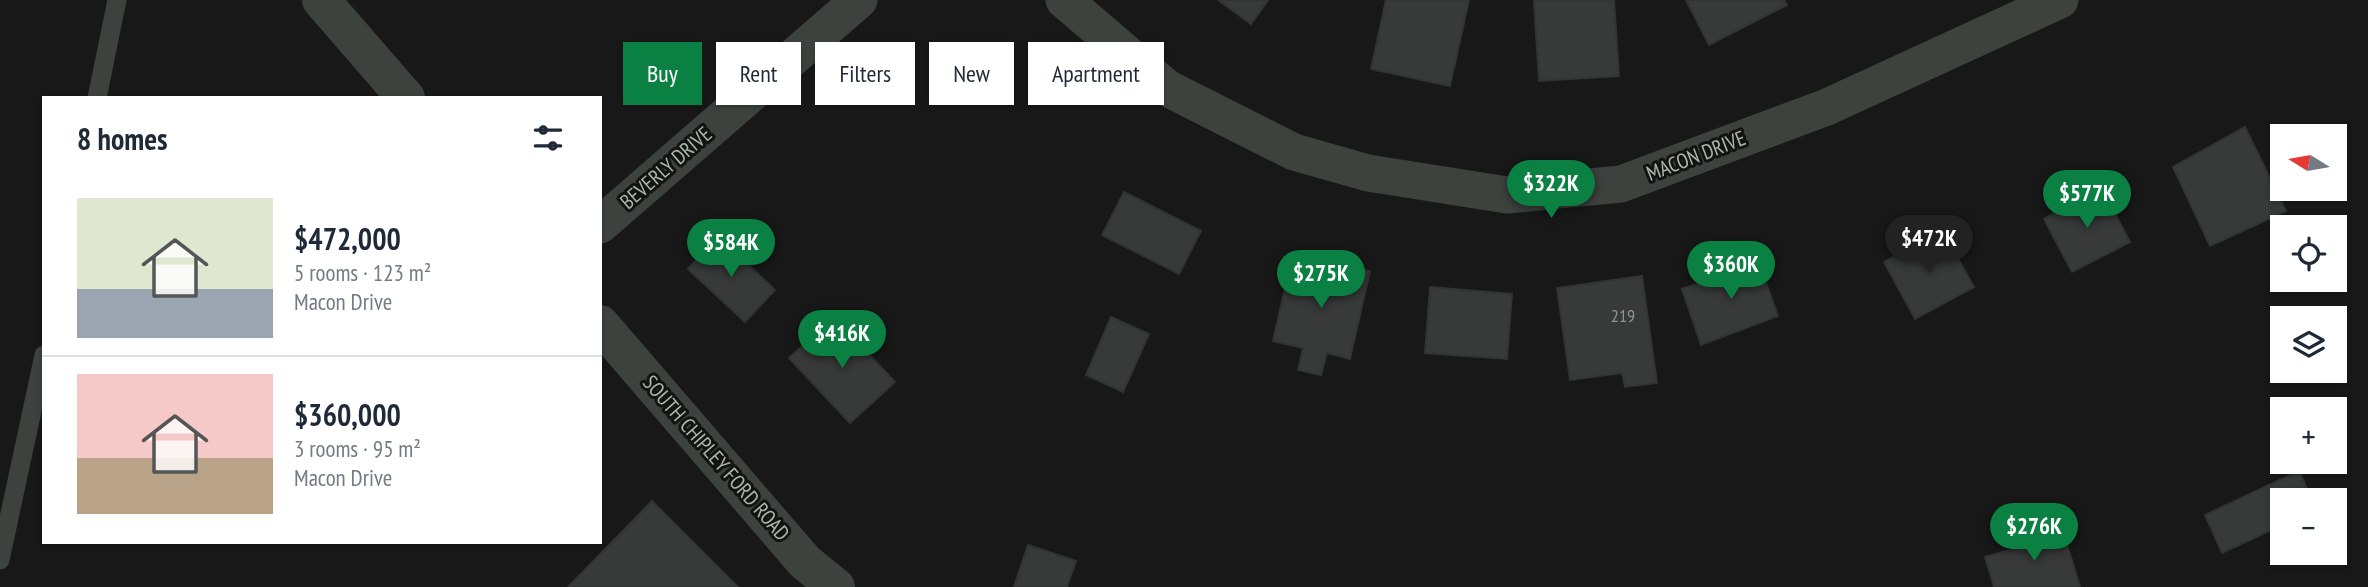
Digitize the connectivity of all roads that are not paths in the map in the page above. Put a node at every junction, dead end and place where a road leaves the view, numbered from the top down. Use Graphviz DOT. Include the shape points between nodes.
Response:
graph roads {
  1 [pos="117,0"];
  2 [pos="321,0"];
  3 [pos="859,0"];
  4 [pos="1064,0"];
  5 [pos="2060,0"];
  6 [pos="97,96"];
  7 [pos="404,96"];
  8 [pos="602,223"];
  9 [pos="602,326"];
  10 [pos="42,363"];
  11 [pos="4,524"];
  12 [pos="0,560"];
  13 [pos="836,587"];
  1 -- 6 [label="lane"];
  2 -- 7 [label="street"];
  3 -- 8 [label="street, BEVERLY DRIVE"];
  4 -- 5 [label="street, MACON DRIVE" via="1167,88 1294,152 1368,173 1507,195 1621,184 1826,107"];
  9 -- 13 [label="street, SOUTH CHIPLEY FORD ROAD" via="806,562"];
  10 -- 11 [label="lane"];
  11 -- 12 [label="lane"];
}
